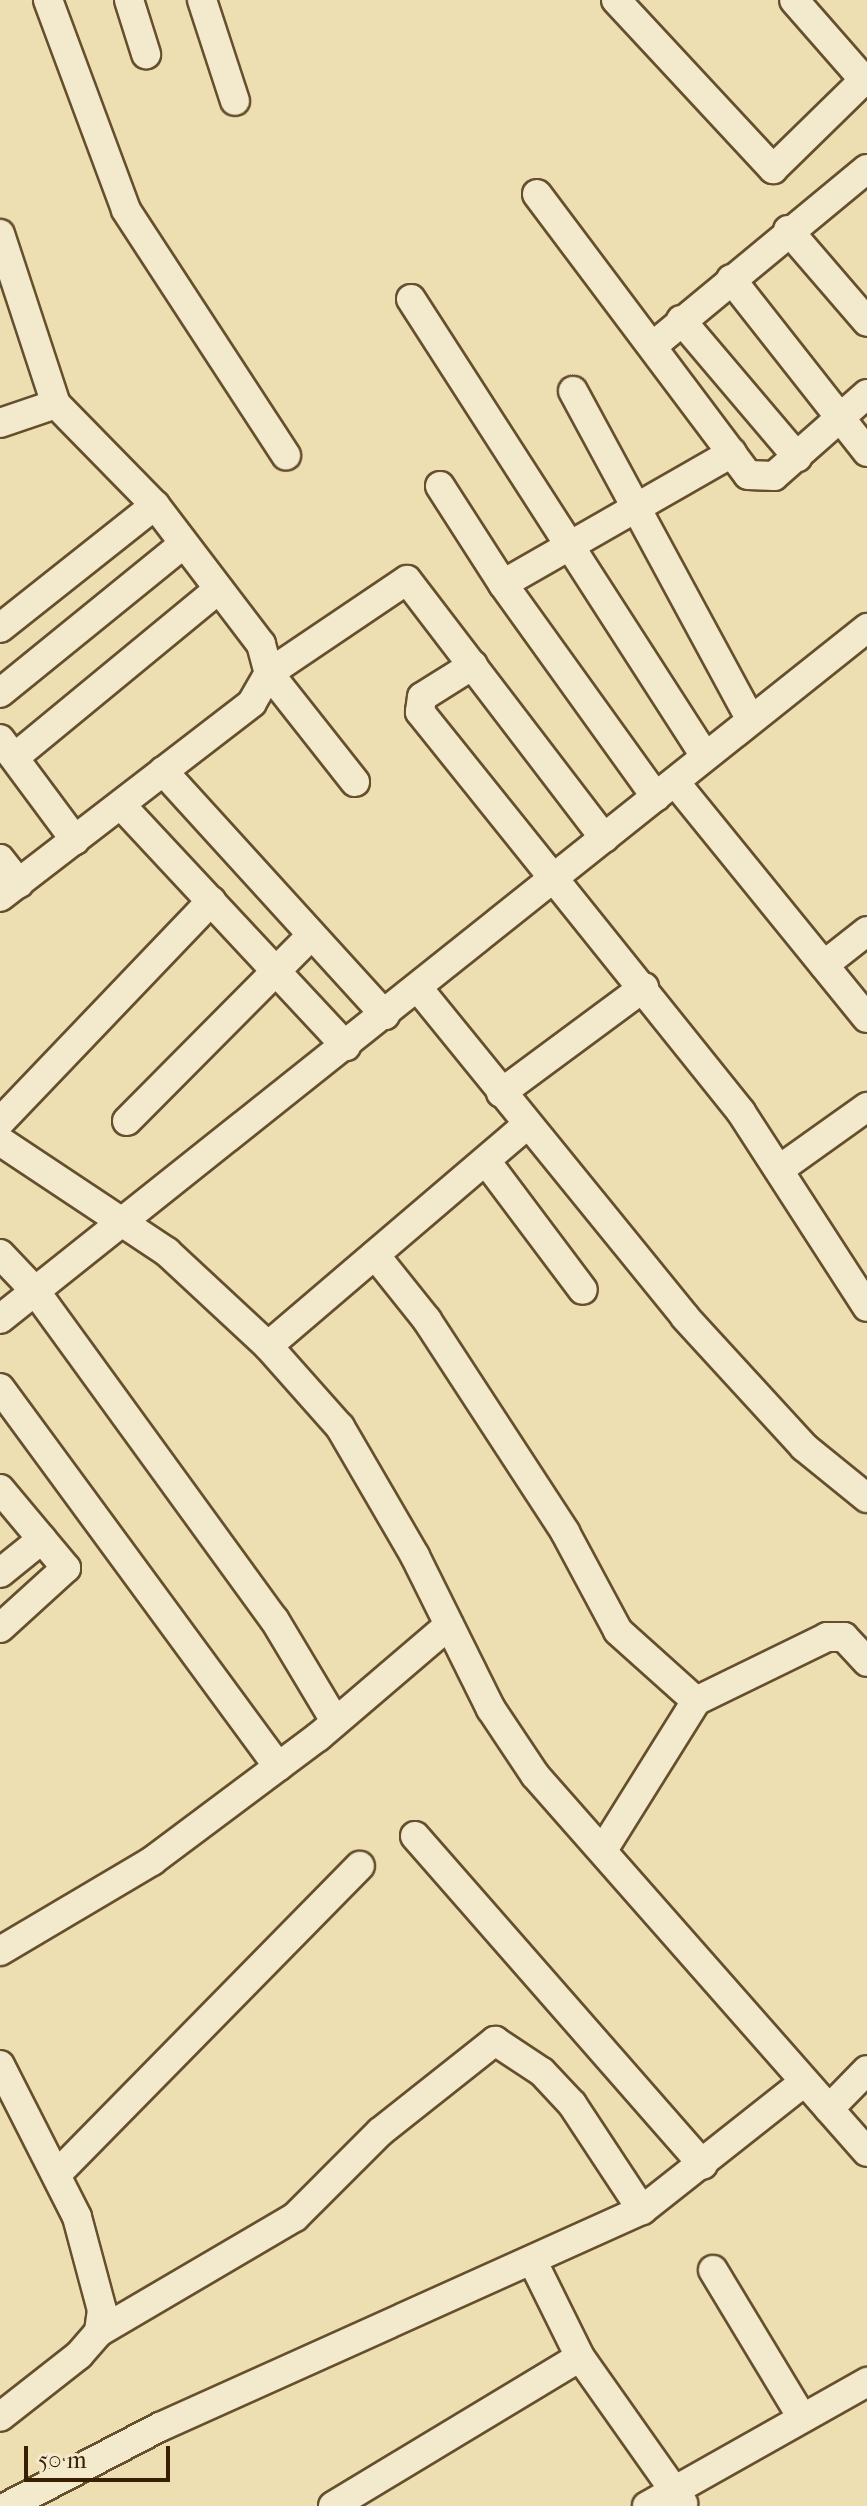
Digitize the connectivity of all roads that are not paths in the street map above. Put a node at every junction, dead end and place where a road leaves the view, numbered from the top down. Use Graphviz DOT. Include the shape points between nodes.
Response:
graph roads {
  1 [pos="48,0"];
  2 [pos="129,0"];
  3 [pos="202,0"];
  4 [pos="616,0"];
  5 [pos="797,1"];
  6 [pos="146,54"];
  7 [pos="235,101"];
  8 [pos="867,169"];
  9 [pos="537,194"];
  10 [pos="788,230"];
  11 [pos="0,234"];
  12 [pos="6,271"];
  13 [pos="731,279"];
  14 [pos="411,299"];
  15 [pos="681,320"];
  16 [pos="867,322"];
  17 [pos="654,345"];
  18 [pos="573,391"];
  19 [pos="867,394"];
  20 [pos="56,404"];
  21 [pos="840,417"];
  22 [pos="0,423"];
  23 [pos="867,452"];
  24 [pos="732,453"];
  25 [pos="286,455"];
  26 [pos="797,457"];
  27 [pos="440,486"];
  28 [pos="155,505"];
  29 [pos="639,505"];
  30 [pos="571,543"];
  31 [pos="182,545"];
  32 [pos="503,584"];
  33 [pos="219,589"];
  34 [pos="0,628"];
  35 [pos="867,628"];
  36 [pos="473,665"];
  37 [pos="269,673"];
  38 [pos="0,693"];
  39 [pos="750,719"];
  40 [pos="7,748"];
  41 [pos="705,756"];
  42 [pos="163,771"];
  43 [pos="355,782"];
  44 [pos="666,790"];
  45 [pos="121,805"];
  46 [pos="604,838"];
  47 [pos="75,840"];
  48 [pos="0,859"];
  49 [pos="552,879"];
  50 [pos="9,890"];
  51 [pos="211,901"];
  52 [pos="867,931"];
  53 [pos="312,935"];
  54 [pos="824,965"];
  55 [pos="276,971"];
  56 [pos="644,987"];
  57 [pos="418,988"];
  58 [pos="385,1015"];
  59 [pos="867,1018"];
  60 [pos="346,1046"];
  61 [pos="501,1093"];
  62 [pos="867,1107"];
  63 [pos="127,1121"];
  64 [pos="0,1122"];
  65 [pos="526,1126"];
  66 [pos="0,1141"];
  67 [pos="486,1161"];
  68 [pos="780,1169"];
  69 [pos="129,1224"];
  70 [pos="0,1254"];
  71 [pos="375,1255"];
  72 [pos="583,1290"];
  73 [pos="36,1292"];
  74 [pos="867,1307"];
  75 [pos="0,1319"];
  76 [pos="268,1346"];
  77 [pos="0,1388"];
  78 [pos="0,1489"];
  79 [pos="867,1498"];
  80 [pos="42,1539"];
  81 [pos="0,1573"];
  82 [pos="449,1625"];
  83 [pos="0,1628"];
  84 [pos="867,1662"];
  85 [pos="696,1701"];
  86 [pos="335,1721"];
  87 [pos="278,1767"];
  88 [pos="415,1836"];
  89 [pos="603,1850"];
  90 [pos="360,1866"];
  91 [pos="0,1951"];
  92 [pos="0,2065"];
  93 [pos="867,2070"];
  94 [pos="803,2083"];
  95 [pos="829,2109"];
  96 [pos="867,2152"];
  97 [pos="703,2165"];
  98 [pos="57,2174"];
  99 [pos="642,2210"];
  100 [pos="534,2264"];
  101 [pos="713,2270"];
  102 [pos="99,2332"];
  103 [pos="580,2357"];
  104 [pos="867,2382"];
  105 [pos="801,2416"];
  106 [pos="0,2417"];
  107 [pos="680,2498"];
  108 [pos="8,2506"];
  109 [pos="333,2506"];
  110 [pos="647,2506"];
  1 -- 25 [label="street" via="126,210"];
  2 -- 6 [label="street"];
  3 -- 7 [label="street"];
  4 -- 5 [label="street" via="773,169 864,80"];
  8 -- 10 [label="street"];
  9 -- 17 [label="street"];
  10 -- 13 [label="street"];
  10 -- 16 [label="street"];
  11 -- 12 [label="street"];
  12 -- 20 [label="street"];
  13 -- 15 [label="street"];
  13 -- 21 [label="street"];
  14 -- 30 [label="street"];
  15 -- 17 [label="street"];
  15 -- 26 [label="street"];
  17 -- 24 [label="street"];
  18 -- 29 [label="street"];
  19 -- 21 [label="street"];
  20 -- 22 [label="street"];
  20 -- 28 [label="street"];
  21 -- 23 [label="street"];
  21 -- 26 [label="street"];
  24 -- 26 [label="street" via="757,481"];
  24 -- 29 [label="street"];
  27 -- 32 [label="street"];
  28 -- 31 [label="street"];
  28 -- 34 [label="street"];
  29 -- 30 [label="street"];
  29 -- 39 [label="street"];
  30 -- 32 [label="street"];
  30 -- 41 [label="street"];
  31 -- 33 [label="street"];
  31 -- 38 [label="street"];
  32 -- 44 [label="street"];
  33 -- 37 [label="street" via="261,644"];
  33 -- 40 [label="street"];
  35 -- 39 [label="street"];
  36 -- 37 [label="street" via="407,580"];
  36 -- 46 [label="street"];
  36 -- 49 [label="street" via="417,707"];
  37 -- 42 [label="street" via="252,703"];
  37 -- 43 [label="street"];
  39 -- 41 [label="street"];
  40 -- 47 [label="street"];
  41 -- 44 [label="street"];
  42 -- 45 [label="street"];
  42 -- 53 [label="street"];
  44 -- 46 [label="street"];
  44 -- 54 [label="street"];
  45 -- 47 [label="street"];
  45 -- 51 [label="street"];
  46 -- 49 [label="street"];
  47 -- 50 [label="street"];
  48 -- 50 [label="street"];
  49 -- 56 [label="street"];
  49 -- 57 [label="street"];
  51 -- 55 [label="street"];
  51 -- 64 [label="street"];
  52 -- 54 [label="street"];
  53 -- 55 [label="street"];
  53 -- 58 [label="street"];
  54 -- 59 [label="street"];
  55 -- 60 [label="street"];
  55 -- 63 [label="street"];
  56 -- 61 [label="street"];
  56 -- 68 [label="street"];
  57 -- 58 [label="street"];
  57 -- 61 [label="street"];
  58 -- 60 [label="street"];
  60 -- 69 [label="street"];
  61 -- 65 [label="street"];
  62 -- 68 [label="street"];
  65 -- 67 [label="street"];
  65 -- 79 [label="street" via="804,1447"];
  66 -- 69 [label="street"];
  67 -- 71 [label="street"];
  67 -- 72 [label="street"];
  68 -- 74 [label="street"];
  69 -- 73 [label="street"];
  69 -- 76 [label="street"];
  70 -- 73 [label="street"];
  71 -- 76 [label="street"];
  71 -- 85 [label="street" via="427,1320 565,1532 611,1621"];
  73 -- 75 [label="street"];
  73 -- 86 [label="street" via="274,1619"];
  76 -- 82 [label="street" via="340,1427"];
  77 -- 87 [label="street"];
  78 -- 80 [label="street"];
  80 -- 81 [label="street"];
  80 -- 83 [label="street" via="66,1568"];
  82 -- 86 [label="street"];
  82 -- 89 [label="street" via="535,1775"];
  84 -- 85 [label="street" via="844,1637 827,1637"];
  85 -- 89 [label="street"];
  86 -- 87 [label="street"];
  87 -- 91 [label="street" via="105,1894"];
  88 -- 97 [label="street"];
  89 -- 94 [label="street"];
  90 -- 98 [label="street"];
  92 -- 98 [label="street"];
  93 -- 95 [label="street"];
  94 -- 95 [label="street"];
  94 -- 97 [label="street"];
  95 -- 96 [label="street"];
  97 -- 99 [label="street"];
  98 -- 102 [label="street" via="94,2271"];
  99 -- 100 [label="street"];
  99 -- 102 [label="street" via="572,2104 542,2072 495,2041 380,2132 295,2217"];
  100 -- 103 [label="street"];
  100 -- 108 [label="street" via="160,2427"];
  101 -- 105 [label="street"];
  102 -- 106 [label="street"];
  103 -- 107 [label="street"];
  103 -- 109 [label="street"];
  104 -- 105 [label="street"];
  105 -- 107 [label="street"];
  107 -- 110 [label="street"];
}
